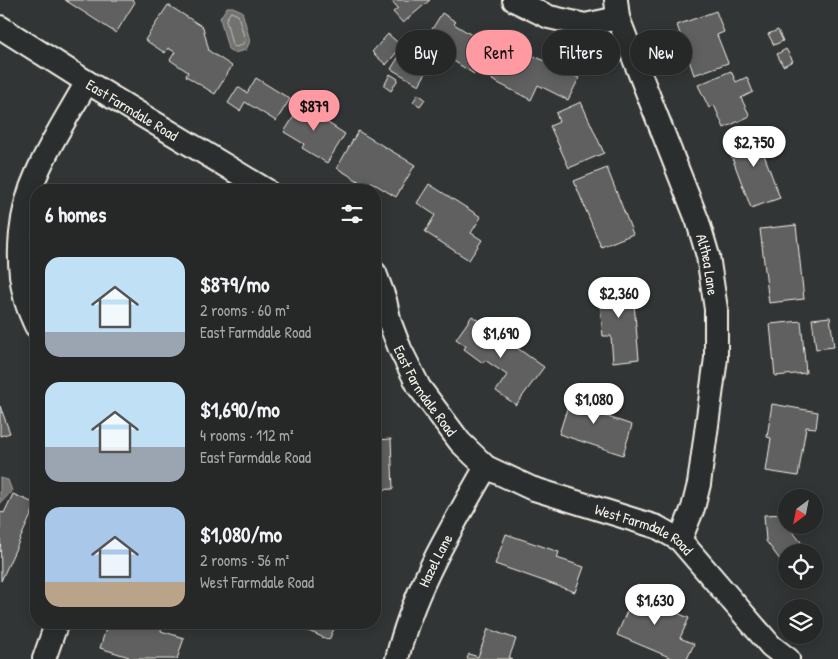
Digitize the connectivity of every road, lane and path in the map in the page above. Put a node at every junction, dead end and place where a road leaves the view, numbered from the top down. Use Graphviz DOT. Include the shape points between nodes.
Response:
graph roads {
  1 [pos="514,0"];
  2 [pos="617,9"];
  3 [pos="0,26"];
  4 [pos="87,82"];
  5 [pos="33,184"];
  6 [pos="256,184"];
  7 [pos="30,192"];
  8 [pos="381,289"];
  9 [pos="30,311"];
  10 [pos="486,467"];
  11 [pos="680,540"];
  12 [pos="55,629"];
  13 [pos="774,654"];
  14 [pos="44,659"];
  15 [pos="397,659"];
  1 -- 2 [label="street" via="549,17 585,25"];
  2 -- 11 [label="street, Althea Lane" via="698,222 708,256 716,309 716,358 704,455 694,508"];
  3 -- 4 [label="street, East Farmdale Road"];
  4 -- 5 [label="street"];
  4 -- 6 [label="street, East Farmdale Road"];
  7 -- 9 [label="street" via="20,238 21,269"];
  8 -- 10 [label="street, East Farmdale Road" via="400,349 419,387 460,442"];
  10 -- 11 [label="street, West Farmdale Road" via="531,488 657,527"];
  10 -- 15 [label="street, Hazel Lane" via="416,597"];
  11 -- 13 [label="street, West Farmdale Road"];
  12 -- 14 [label="street"];
}
